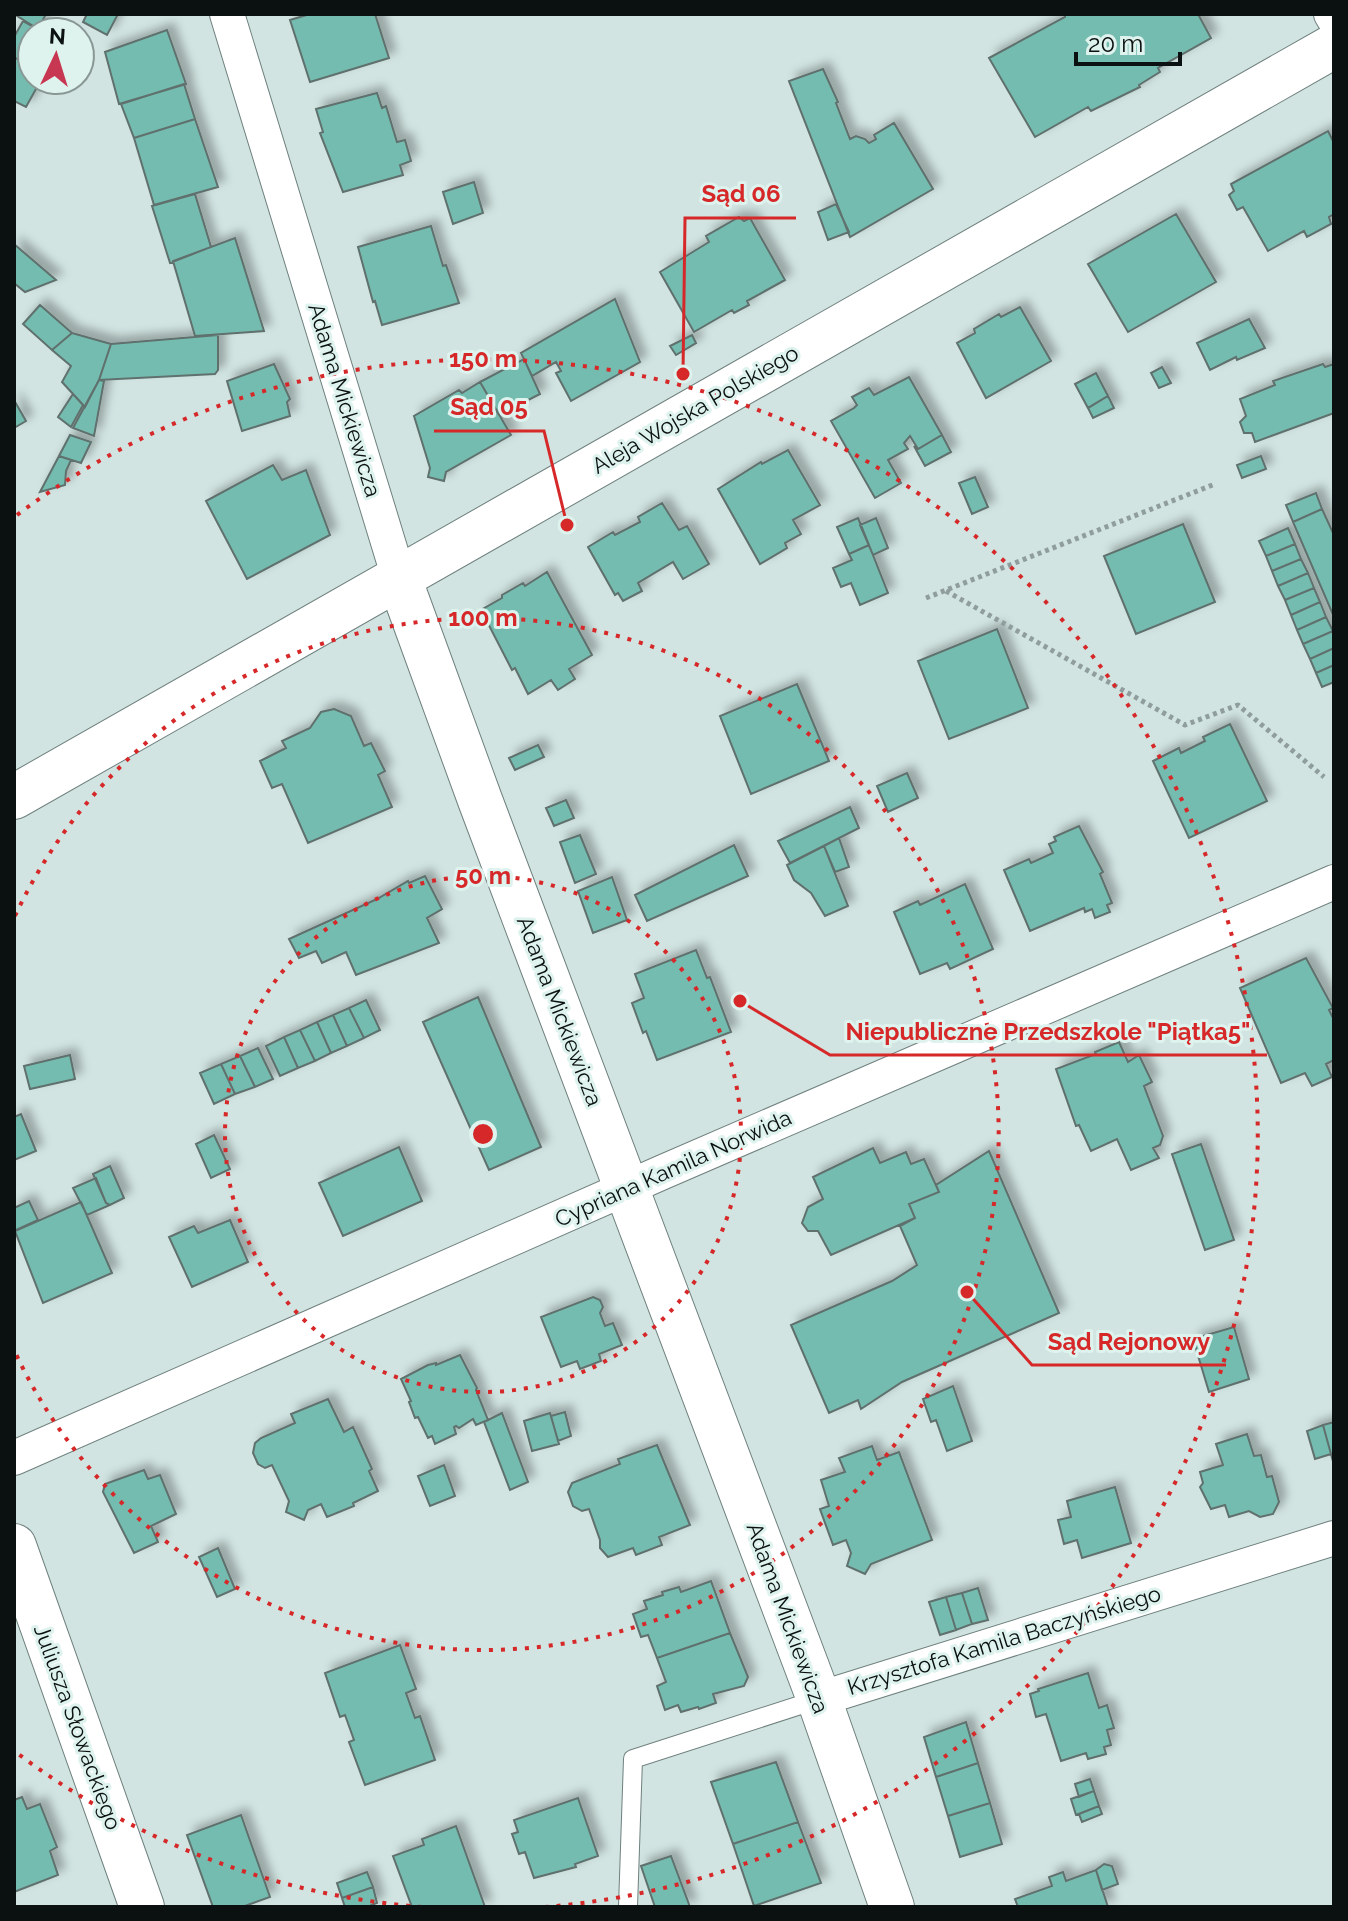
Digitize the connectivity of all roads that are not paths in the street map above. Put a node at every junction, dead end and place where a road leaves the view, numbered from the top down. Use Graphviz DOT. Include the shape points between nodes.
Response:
graph roads {
  1 [pos="229,15"];
  2 [pos="1334,46"];
  3 [pos="399,578"];
  4 [pos="14,797"];
  5 [pos="1334,882"];
  6 [pos="627,1188"];
  7 [pos="14,1458"];
  8 [pos="1334,1538"];
  9 [pos="14,1546"];
  10 [pos="819,1699"];
  11 [pos="142,1907"];
  12 [pos="628,1907"];
  13 [pos="892,1907"];
  1 -- 3 [label="street, Adama Mickiewicza"];
  2 -- 3 [label="street, Aleja Wojska Polskiego"];
  3 -- 4 [label="street, Aleja Wojska Polskiego"];
  3 -- 6 [label="street, Adama Mickiewicza"];
  5 -- 6 [label="street, Cypriana Kamila Norwida"];
  6 -- 7 [label="street, Cypriana Kamila Norwida"];
  6 -- 10 [label="street, Adama Mickiewicza"];
  8 -- 10 [label="street, Krzysztofa Kamila Baczyńskiego"];
  9 -- 11 [label="street, Juliusza Słowackiego"];
  10 -- 12 [label="lane, Krzysztofa Kamila Baczyńskiego" via="633,1759"];
  10 -- 13 [label="street, Adama Mickiewicza"];
}
